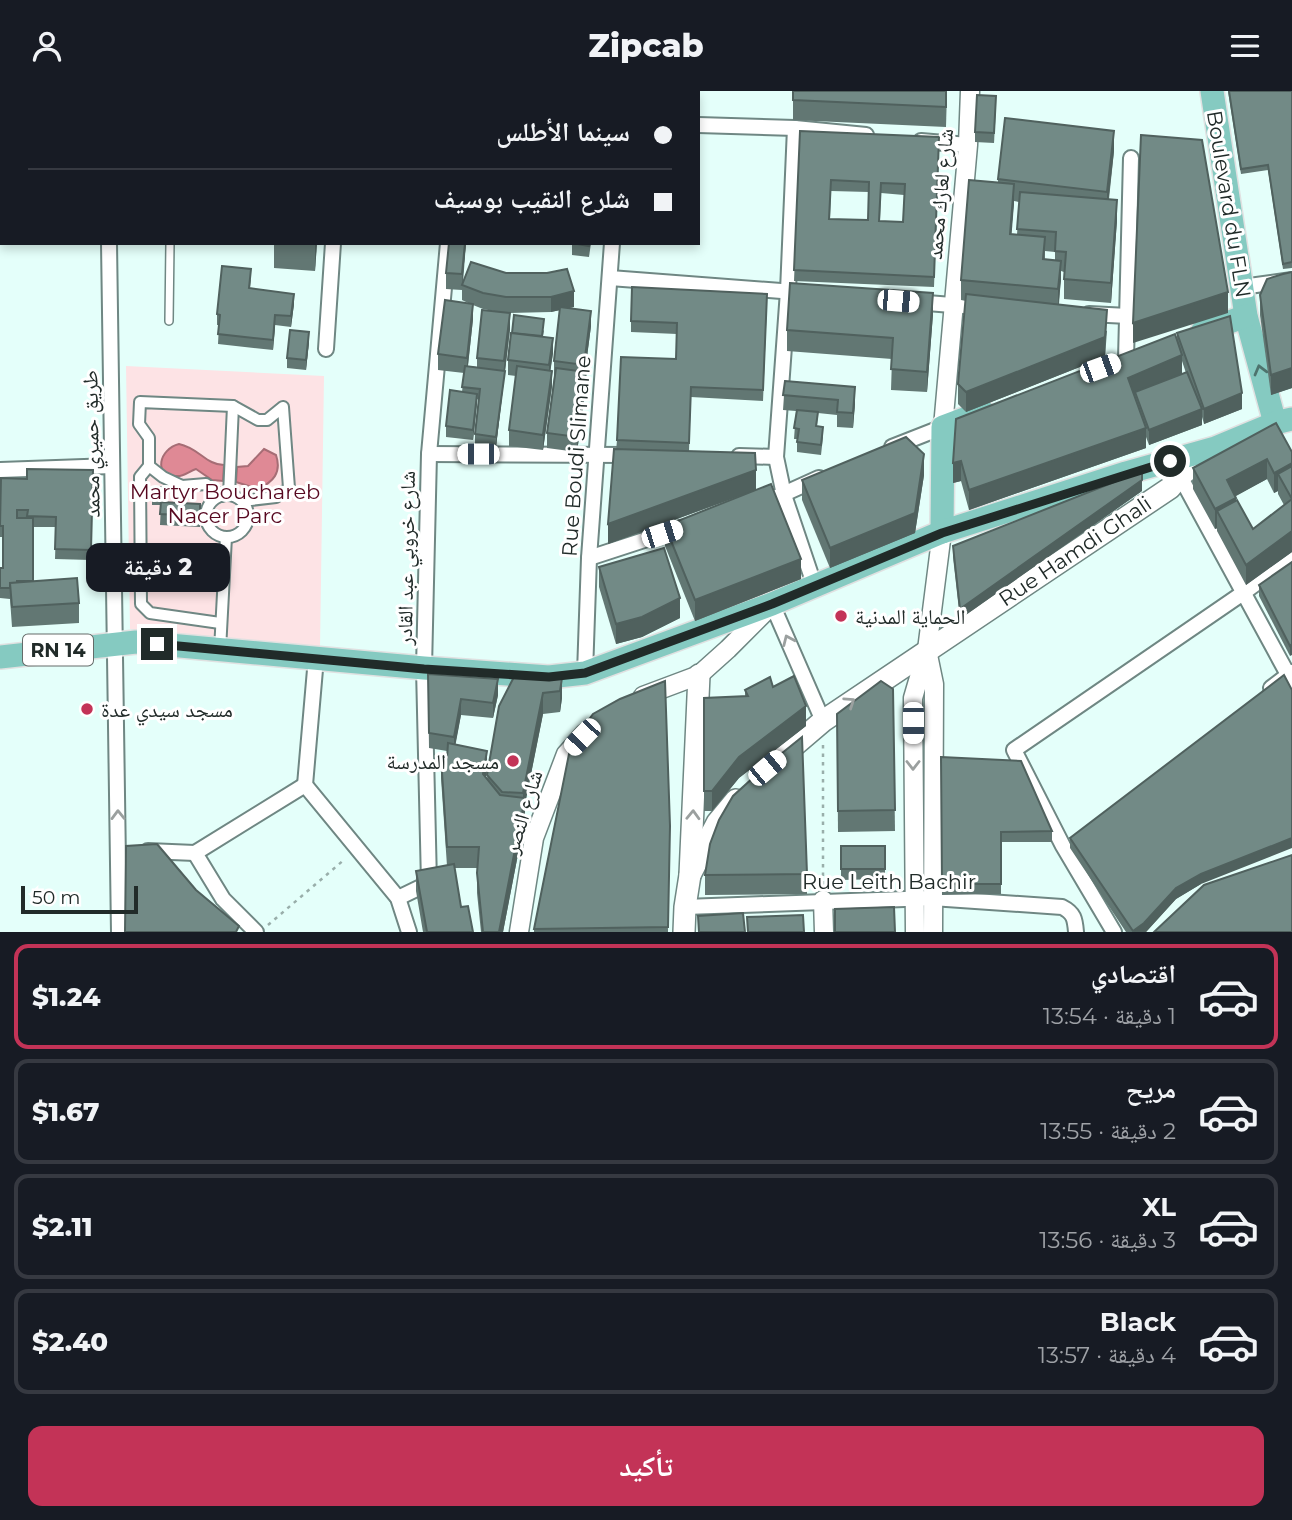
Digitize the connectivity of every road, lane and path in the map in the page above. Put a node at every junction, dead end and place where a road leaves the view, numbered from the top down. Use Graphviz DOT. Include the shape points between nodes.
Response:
graph roads {
  1 [pos="970,91"];
  2 [pos="1212,91"];
  3 [pos="700,125"];
  4 [pos="795,128"];
  5 [pos="875,136"];
  6 [pos="902,139"];
  7 [pos="968,145"];
  8 [pos="1131,157"];
  9 [pos="108,245"];
  10 [pos="170,245"];
  11 [pos="332,245"];
  12 [pos="448,245"];
  13 [pos="612,245"];
  14 [pos="610,278"];
  15 [pos="1292,280"];
  16 [pos="1242,287"];
  17 [pos="788,291"];
  18 [pos="815,293"];
  19 [pos="898,301"];
  20 [pos="953,306"];
  21 [pos="980,307"];
  22 [pos="1074,313"];
  23 [pos="1128,316"];
  24 [pos="1246,316"];
  25 [pos="169,321"];
  26 [pos="1186,338"];
  27 [pos="326,349"];
  28 [pos="1150,350"];
  29 [pos="1126,359"];
  30 [pos="1100,368"];
  31 [pos="1009,403"];
  32 [pos="233,406"];
  33 [pos="1283,421"];
  34 [pos="943,427"];
  35 [pos="1215,448"];
  36 [pos="879,452"];
  37 [pos="429,454"];
  38 [pos="598,455"];
  39 [pos="639,455"];
  40 [pos="721,456"];
  41 [pos="776,457"];
  42 [pos="112,466"];
  43 [pos="149,466"];
  44 [pos="0,470"];
  45 [pos="830,473"];
  46 [pos="1180,476"];
  47 [pos="227,493"];
  48 [pos="784,495"];
  49 [pos="242,501"];
  50 [pos="255,501"];
  51 [pos="758,503"];
  52 [pos="248,514"];
  53 [pos="693,524"];
  54 [pos="942,533"];
  55 [pos="226,537"];
  56 [pos="1292,557"];
  57 [pos="589,558"];
  58 [pos="815,587"];
  59 [pos="1243,593"];
  60 [pos="772,604"];
  61 [pos="220,623"];
  62 [pos="116,644"];
  63 [pos="220,650"];
  64 [pos="927,650"];
  65 [pos="0,657"];
  66 [pos="316,659"];
  67 [pos="424,669"];
  68 [pos="585,673"];
  69 [pos="699,675"];
  70 [pos="1291,676"];
  71 [pos="1257,699"];
  72 [pos="628,703"];
  73 [pos="598,720"];
  74 [pos="823,721"];
  75 [pos="770,766"];
  76 [pos="749,783"];
  77 [pos="305,785"];
  78 [pos="118,850"];
  79 [pos="195,853"];
  80 [pos="348,857"];
  81 [pos="690,875"];
  82 [pos="398,898"];
  83 [pos="923,899"];
  84 [pos="823,900"];
  85 [pos="685,907"];
  86 [pos="119,932"];
  87 [pos="258,932"];
  88 [pos="409,932"];
  89 [pos="519,932"];
  90 [pos="684,932"];
  91 [pos="824,932"];
  92 [pos="915,932"];
  93 [pos="933,932"];
  94 [pos="1076,932"];
  95 [pos="1114,932"];
  1 -- 7 [label="street, شارع لعارك محمد"];
  2 -- 16 [label="main road, Boulevard du FLN"];
  3 -- 4 [label="street"];
  4 -- 5 [label="street"];
  4 -- 17 [label="street"];
  6 -- 7 [label="street"];
  7 -- 20 [label="street, شارع لعارك محمد"];
  8 -- 23 [label="street"];
  9 -- 42 [label="street, طريق حميري محمد"];
  10 -- 25 [label="lane"];
  11 -- 27 [label="street"];
  12 -- 37 [label="street, شارع خروبي عبد القادر"];
  13 -- 14 [label="street, Rue Boudi Slimane"];
  14 -- 17 [label="street"];
  14 -- 38 [label="street, Rue Boudi Slimane"];
  15 -- 16 [label="street"];
  16 -- 24 [label="main road, Boulevard du FLN"];
  17 -- 18 [label="street"];
  17 -- 41 [label="street"];
  19 -- 20 [label="street"];
  20 -- 21 [label="street"];
  20 -- 34 [label="street, شارع لعارك محمد"];
  22 -- 23 [label="street"];
  23 -- 29 [label="street"];
  24 -- 26 [label="main road"];
  33 -- 24 [label="main road, Boulevard du FLN, one-way"];
  28 -- 29 [label="main road"];
  29 -- 30 [label="main road"];
  31 -- 34 [label="main road"];
  32 -- 43 [label="street" via="140,402 139,424 149,438"];
  32 -- 47 [label="street"];
  32 -- 50 [label="street" via="258,420 267,420 283,407 289,488 276,497"];
  33 -- 35 [label="main road, RN 14"];
  34 -- 36 [label="street"];
  34 -- 54 [label="main road"];
  35 -- 46 [label="main road, Rue Hamdi Ghali"];
  35 -- 54 [label="main road, RN 14"];
  37 -- 38 [label="street"];
  37 -- 67 [label="street, شارع خروبي عبد القادر"];
  38 -- 39 [label="street"];
  38 -- 57 [label="street, Rue Boudi Slimane"];
  40 -- 41 [label="street"];
  41 -- 48 [label="street"];
  42 -- 44 [label="street"];
  42 -- 62 [label="street, طريق حميري محمد"];
  43 -- 47 [label="street" via="182,486 206,484"];
  43 -- 61 [label="street" via="140,477 141,604 150,613"];
  45 -- 48 [label="street"];
  46 -- 59 [label="street"];
  46 -- 64 [label="main road, Rue Hamdi Ghali" via="1170,488"];
  47 -- 49 [label="street"];
  47 -- 55 [label="street" via="210,505 206,519 213,531"];
  48 -- 51 [label="street"];
  48 -- 58 [label="street"];
  49 -- 50 [label="street"];
  49 -- 52 [label="street"];
  50 -- 52 [label="street"];
  52 -- 55 [label="street" via="240,533"];
  53 -- 57 [label="street"];
  54 -- 58 [label="main road, RN 14"];
  54 -- 64 [label="street"];
  55 -- 61 [label="street"];
  56 -- 59 [label="street"];
  57 -- 68 [label="street, Rue Boudi Slimane"];
  58 -- 60 [label="main road, RN 14"];
  59 -- 70 [label="street"];
  59 -- 95 [label="street" via="1014,750"];
  60 -- 68 [label="main road, RN 14"];
  60 -- 69 [label="street"];
  74 -- 60 [label="street, one-way"];
  61 -- 63 [label="street"];
  62 -- 63 [label="main road, RN 14"];
  62 -- 65 [label="main road, RN 14"];
  78 -- 62 [label="street, طريق حميري محمد, one-way"];
  63 -- 66 [label="main road, RN 14"];
  74 -- 64 [label="main road, Rue Hamdi Ghali, one-way"];
  64 -- 83 [label="street" via="913,698"];
  66 -- 67 [label="main road, RN 14"];
  66 -- 77 [label="street"];
  67 -- 68 [label="main road, RN 14" via="549,677"];
  67 -- 82 [label="street, شارع خروبي عبد القادر" via="429,883"];
  69 -- 72 [label="street"];
  81 -- 69 [label="main road, one-way"];
  70 -- 71 [label="street"];
  73 -- 89 [label="street, شارع النصر" via="566,754 534,838"];
  74 -- 75 [label="main road, Rue Hamdi Ghali"];
  74 -- 84 [label="path"];
  76 -- 81 [label="main road" via="717,823"];
  77 -- 79 [label="street"];
  77 -- 82 [label="street"];
  78 -- 79 [label="street"];
  78 -- 86 [label="street, طريق حميري محمد"];
  79 -- 87 [label="street" via="223,899"];
  80 -- 87 [label="path"];
  81 -- 85 [label="main road"];
  82 -- 88 [label="street"];
  83 -- 84 [label="street, Rue Leith Bachir"];
  83 -- 92 [label="street"];
  83 -- 93 [label="street"];
  83 -- 94 [label="street, Rue Leith Bachir" via="1062,907 1071,911"];
  84 -- 85 [label="street, Rue Leith Bachir"];
  84 -- 91 [label="street"];
  85 -- 90 [label="main road"];
}
